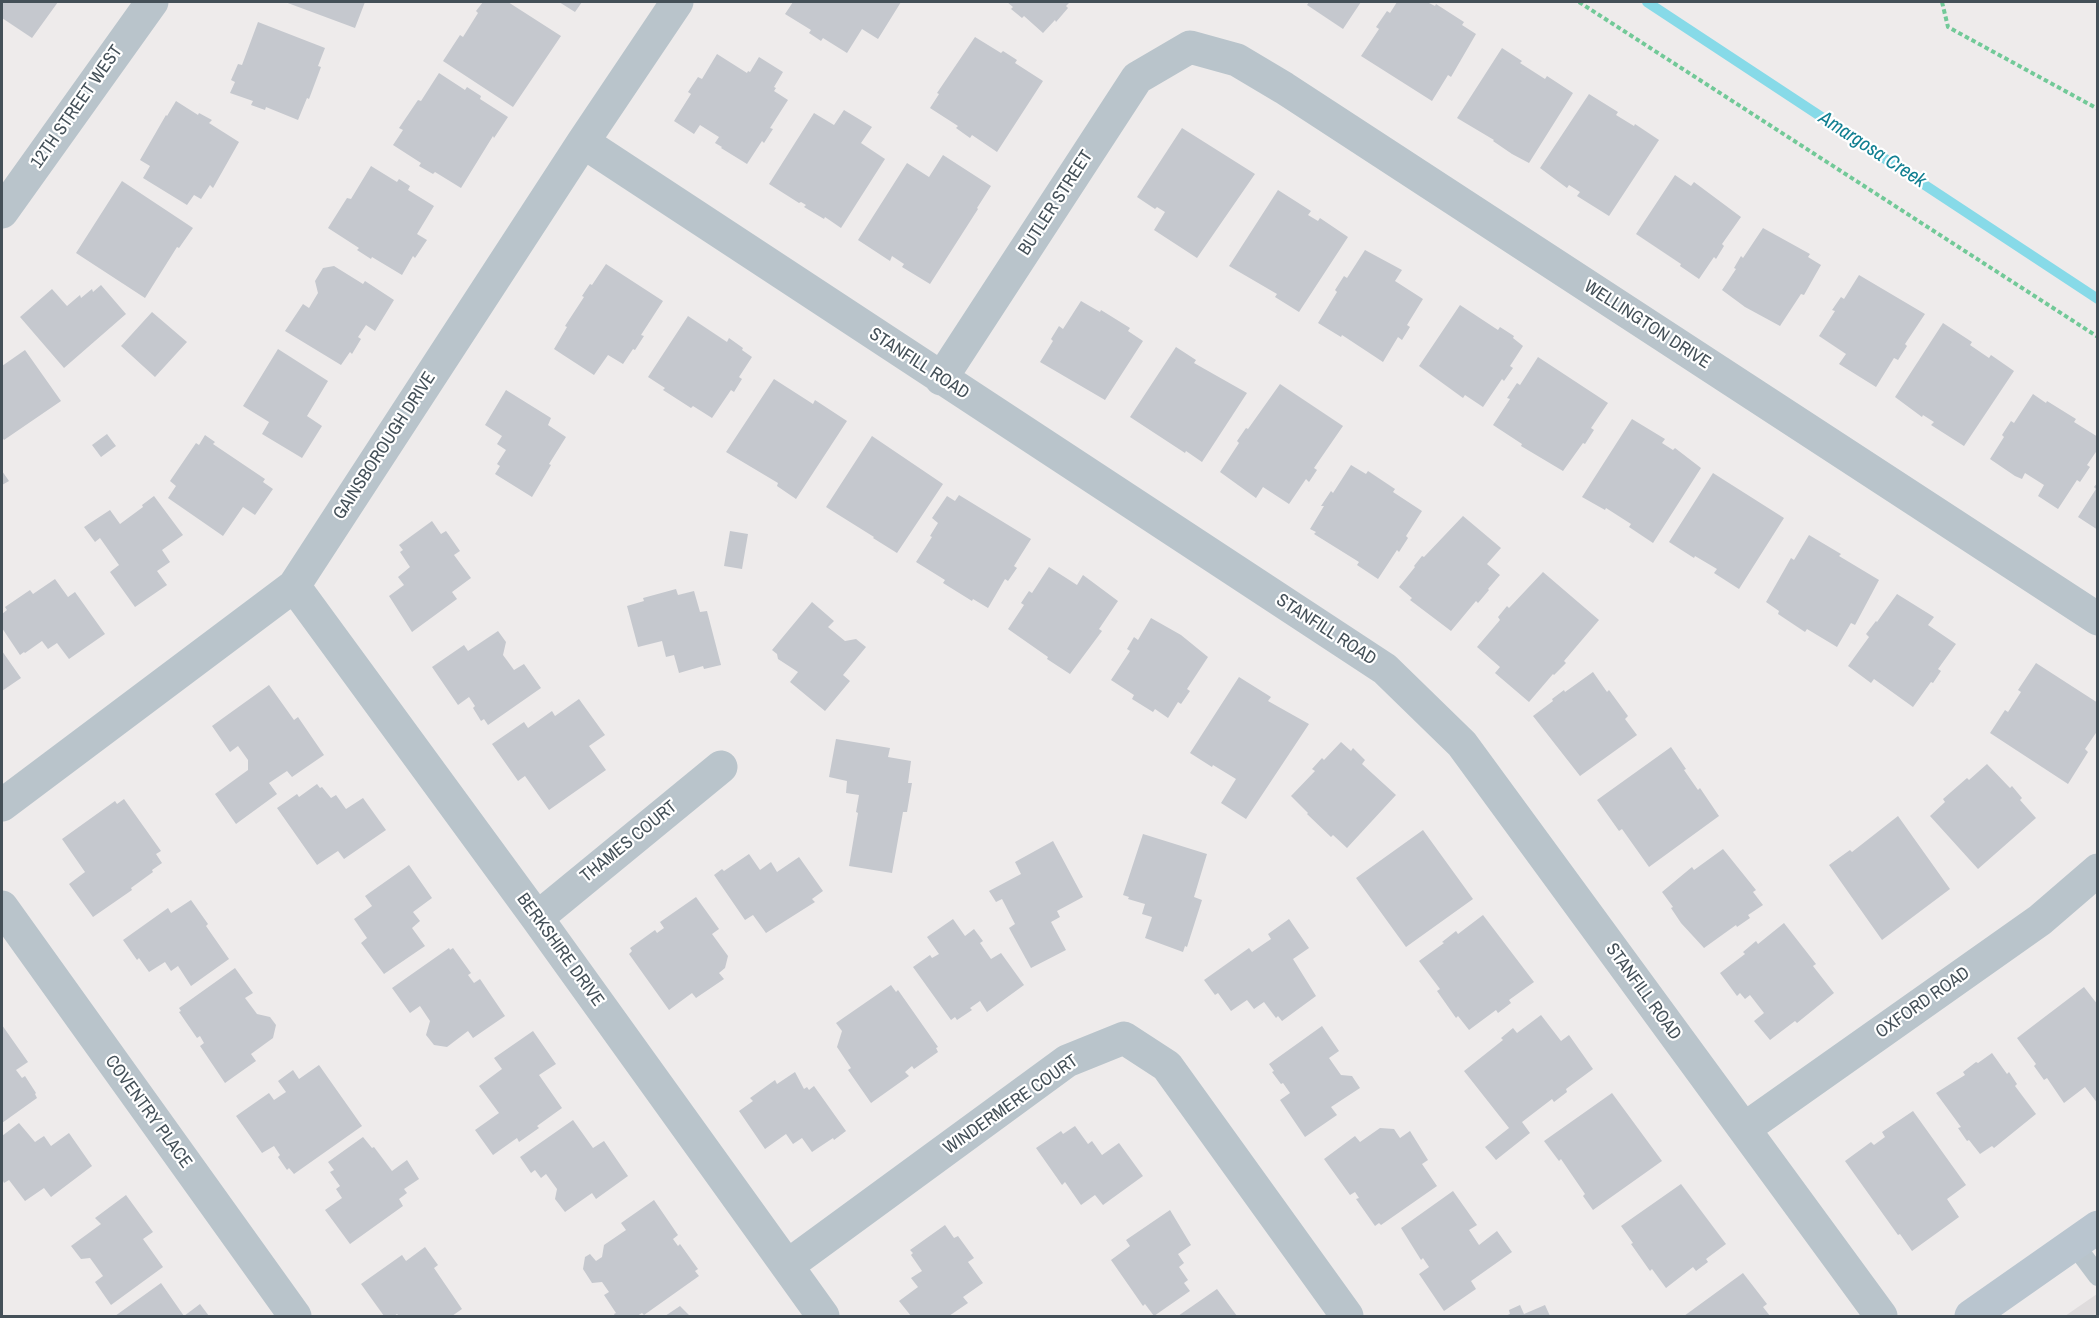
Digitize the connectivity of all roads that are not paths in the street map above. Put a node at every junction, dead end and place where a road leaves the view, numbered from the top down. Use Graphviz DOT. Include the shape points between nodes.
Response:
graph roads {
  1 [pos="152,2"];
  2 [pos="677,2"];
  3 [pos="1190,47"];
  4 [pos="583,142"];
  5 [pos="2,212"];
  6 [pos="941,379"];
  7 [pos="294,586"];
  8 [pos="2097,619"];
  9 [pos="722,767"];
  10 [pos="2,805"];
  11 [pos="2097,870"];
  12 [pos="2,907"];
  13 [pos="537,918"];
  14 [pos="1744,1129"];
  15 [pos="2086,1236"];
  16 [pos="787,1266"];
  17 [pos="2097,1276"];
  18 [pos="295,1317"];
  19 [pos="823,1317"];
  20 [pos="1347,1317"];
  21 [pos="1881,1317"];
  22 [pos="1971,1317"];
  1 -- 5 [label="street, 12TH STREET WEST"];
  2 -- 4 [label="street, GAINSBOROUGH DRIVE"];
  3 -- 6 [label="street, BUTLER STREET" via="1137,78"];
  3 -- 8 [label="street, WELLINGTON DRIVE" via="1237,60 1284,87"];
  4 -- 6 [label="street, STANFILL ROAD"];
  4 -- 7 [label="street, GAINSBOROUGH DRIVE"];
  6 -- 14 [label="street, STANFILL ROAD" via="1385,669 1462,744"];
  7 -- 10 [label="street, GAINSBOROUGH DRIVE"];
  7 -- 13 [label="street, BERKSHIRE DRIVE"];
  9 -- 13 [label="street, THAMES COURT"];
  11 -- 14 [label="street, OXFORD ROAD" via="2040,920"];
  12 -- 18 [label="street, COVENTRY PLACE"];
  13 -- 16 [label="street, BERKSHIRE DRIVE"];
  14 -- 21 [label="street, STANFILL ROAD"];
  15 -- 17 [label="lane"];
  15 -- 22 [label="street"];
  16 -- 19 [label="street, BERKSHIRE DRIVE"];
  16 -- 20 [label="street, WINDERMERE COURT" via="1067,1062 1124,1038 1167,1066"];
}
